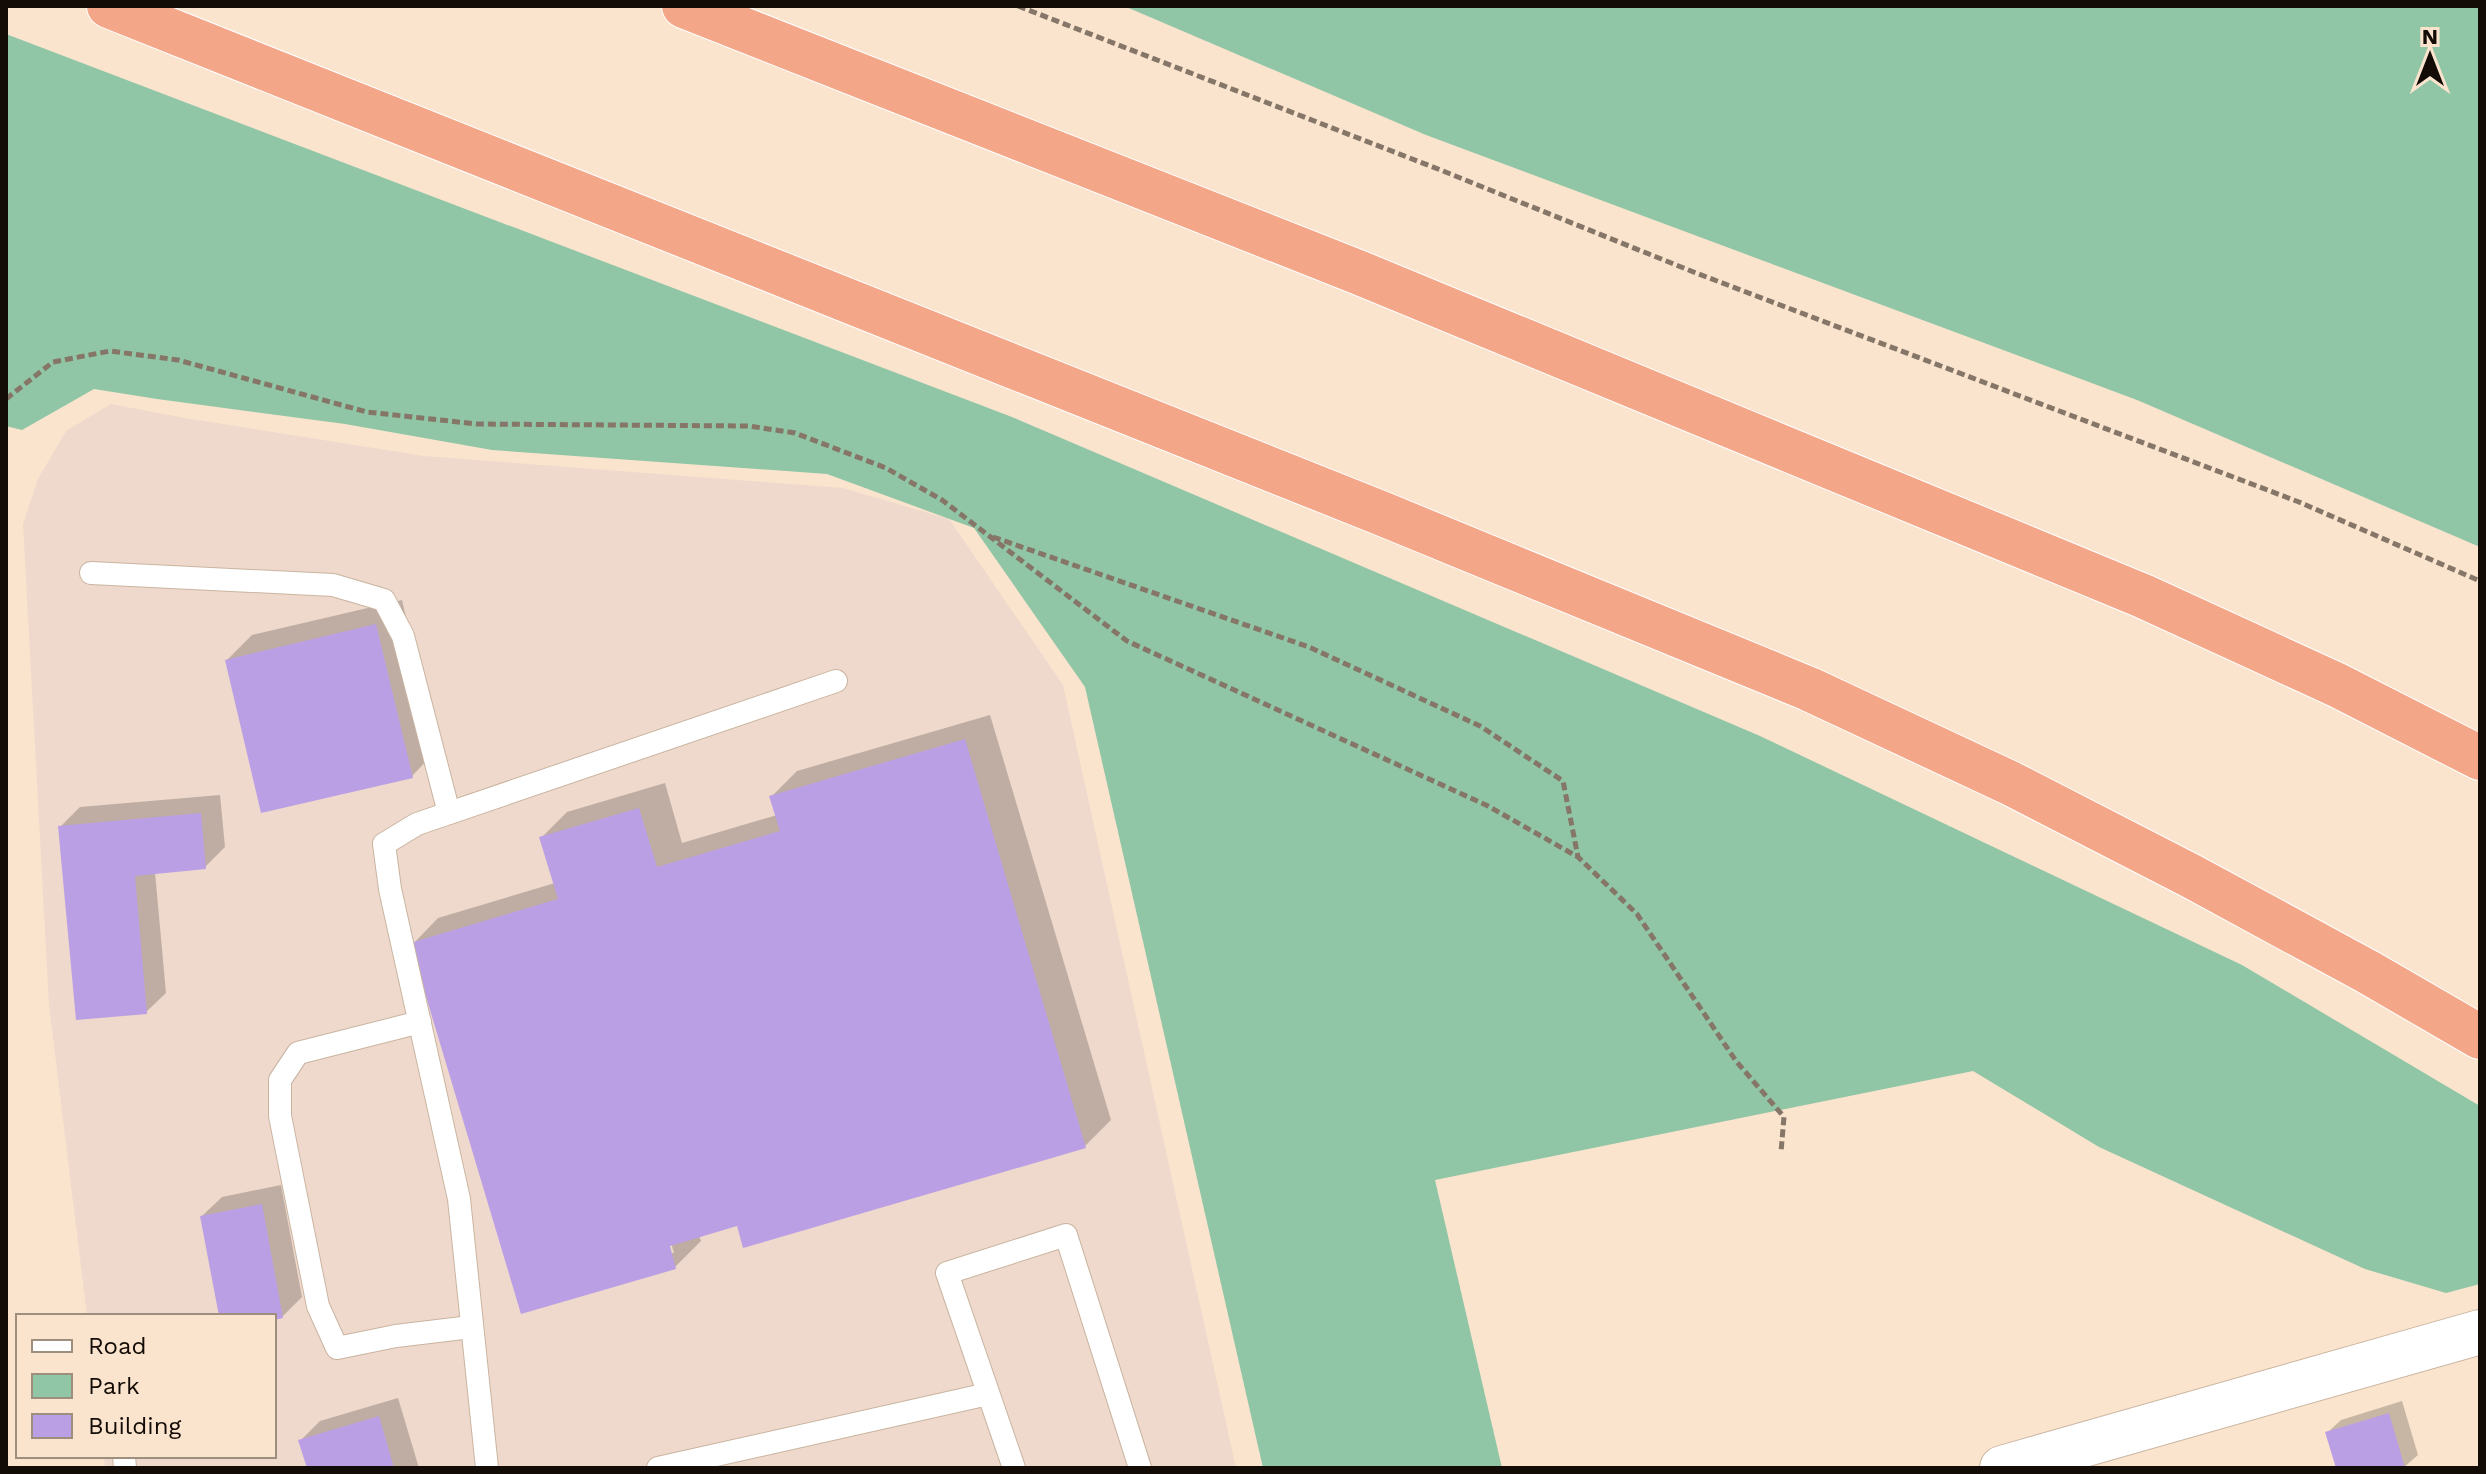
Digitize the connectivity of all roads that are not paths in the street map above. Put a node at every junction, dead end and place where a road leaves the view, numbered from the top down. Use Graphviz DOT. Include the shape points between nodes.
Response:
graph roads {
  1 [pos="109,6"];
  2 [pos="684,6"];
  3 [pos="91,573"];
  4 [pos="836,681"];
  5 [pos="2480,758"];
  6 [pos="449,813"];
  7 [pos="420,1022"];
  8 [pos="2480,1037"];
  9 [pos="471,1327"];
  10 [pos="2480,1332"];
  11 [pos="988,1394"];
  12 [pos="487,1468"];
  13 [pos="658,1468"];
  14 [pos="1014,1468"];
  15 [pos="1140,1468"];
  16 [pos="2002,1468"];
  1 -- 8 [label="highway" via="1809,689 2191,876"];
  2 -- 5 [label="highway" via="1360,273 2143,596"];
  3 -- 6 [label="lane" via="333,585 384,600 403,636"];
  4 -- 6 [label="lane"];
  6 -- 7 [label="lane" via="384,844"];
  7 -- 9 [label="lane" via="459,1199"];
  7 -- 9 [label="lane" via="298,1053 280,1080 280,1116 318,1306 337,1348"];
  9 -- 12 [label="lane"];
  10 -- 16 [label="street"];
  11 -- 13 [label="lane"];
  11 -- 14 [label="lane"];
  11 -- 15 [label="lane" via="947,1273 1066,1235"];
}
